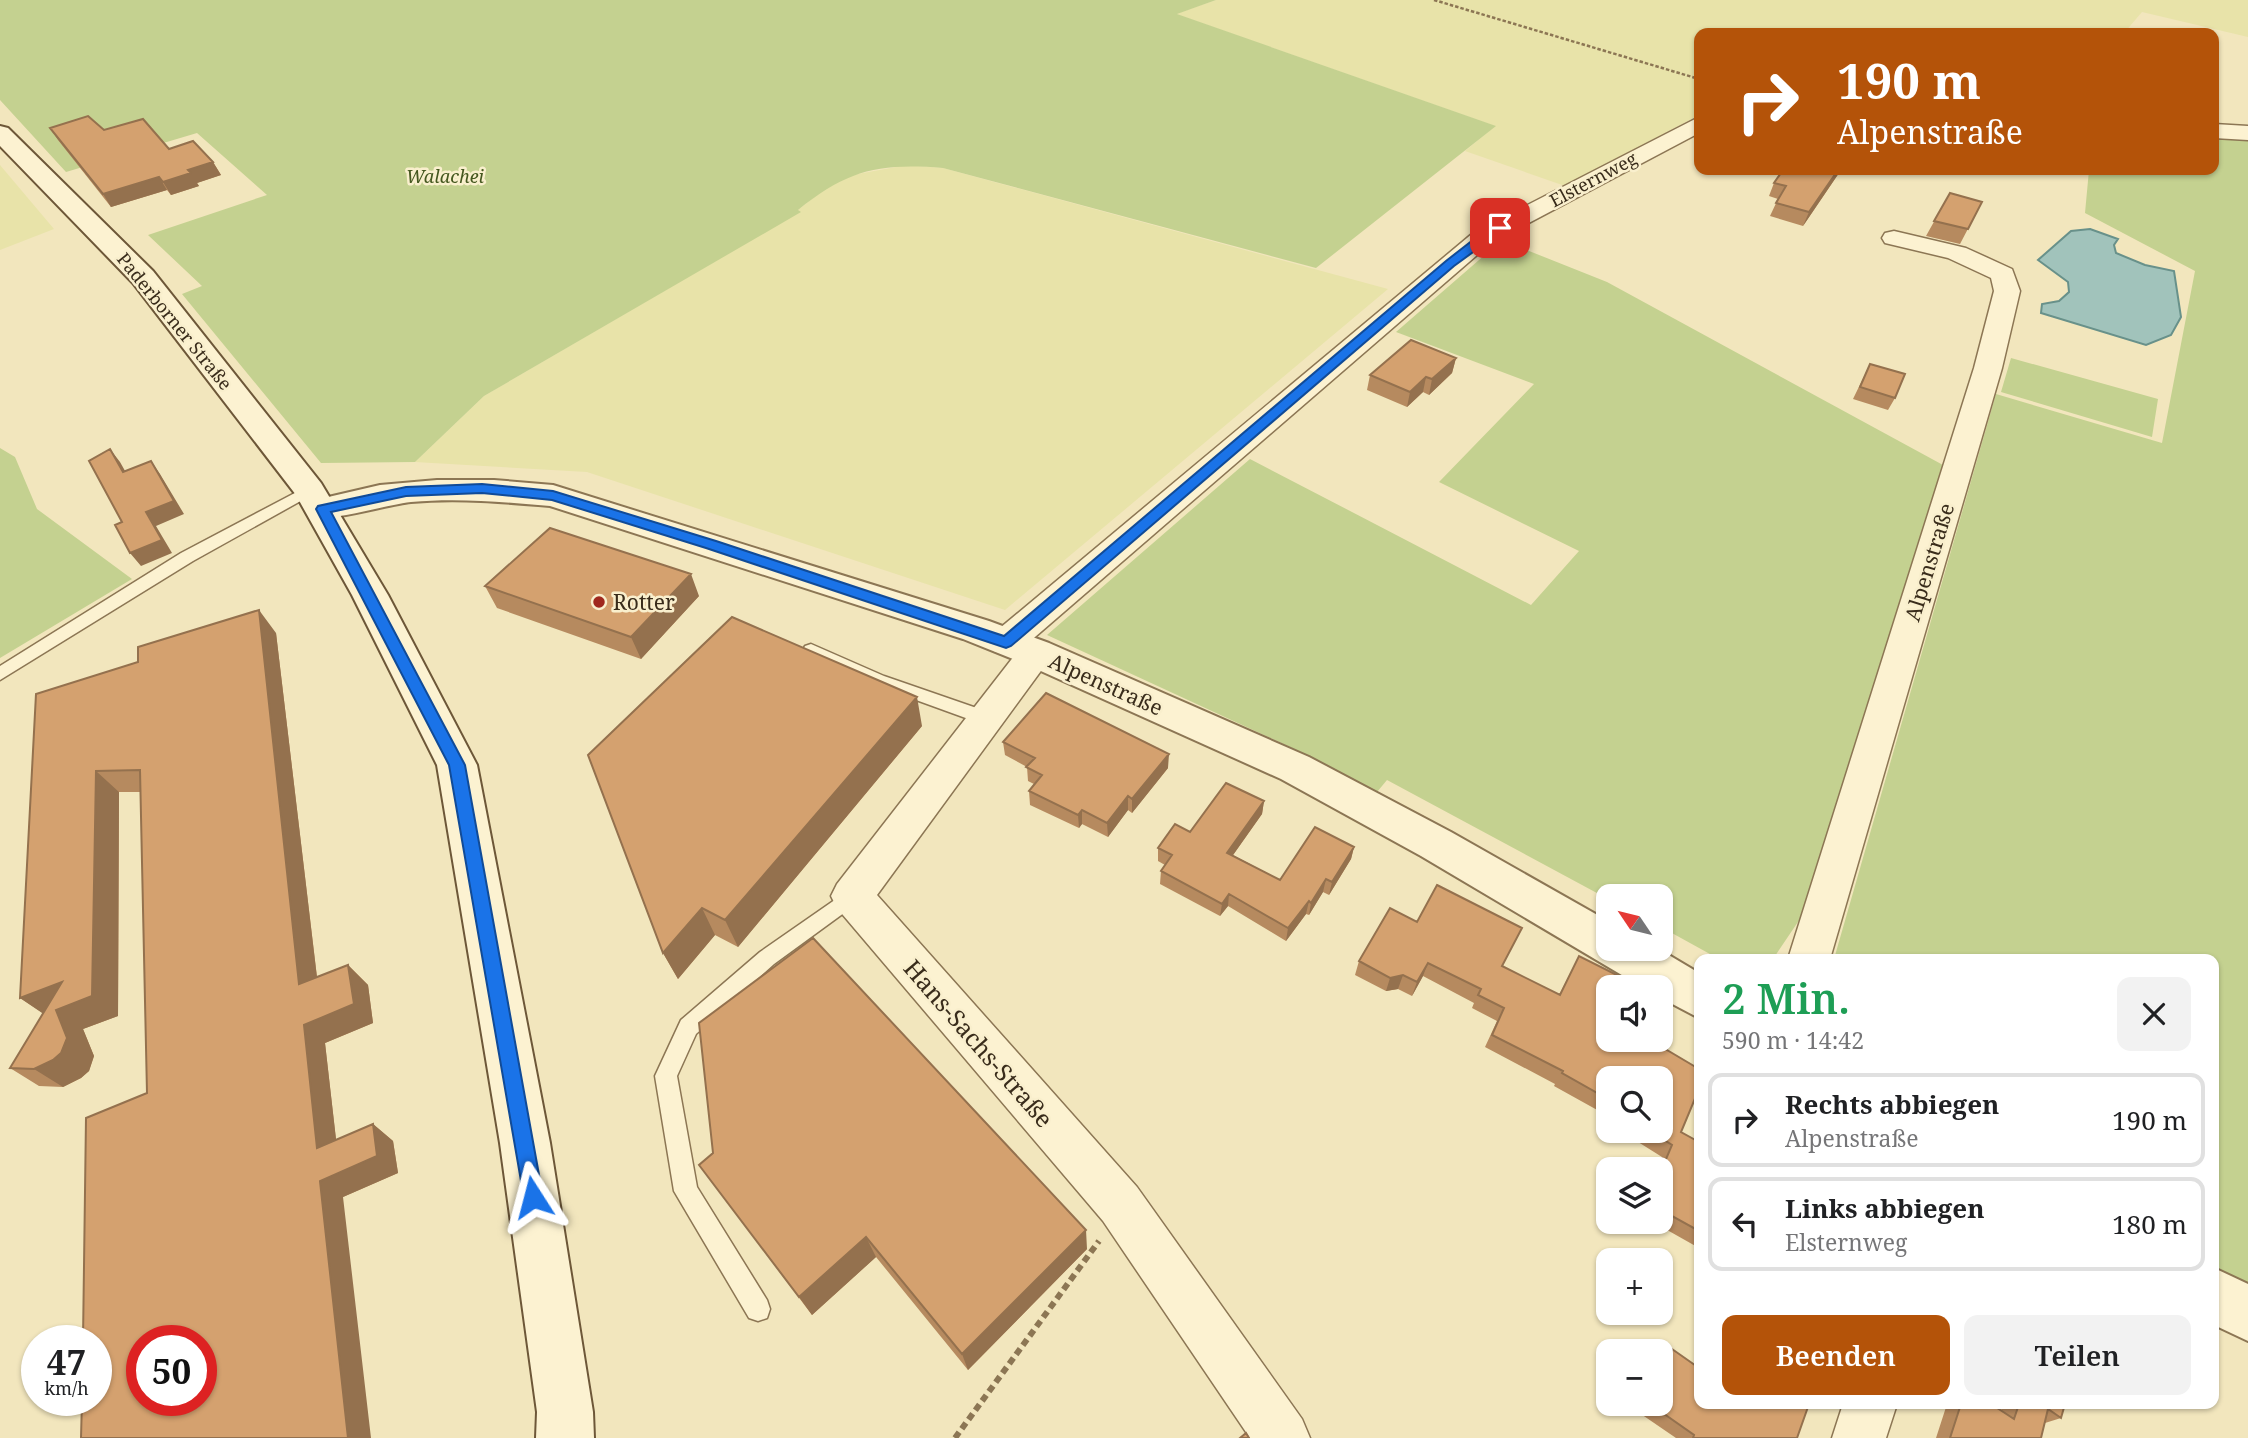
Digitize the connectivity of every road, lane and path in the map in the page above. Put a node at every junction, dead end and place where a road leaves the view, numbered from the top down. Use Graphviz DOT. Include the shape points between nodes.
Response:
graph roads {
  1 [pos="1434,0"];
  2 [pos="1694,78"];
  3 [pos="1694,127"];
  4 [pos="2219,131"];
  5 [pos="0,133"];
  6 [pos="2248,133"];
  7 [pos="1894,238"];
  8 [pos="316,499"];
  9 [pos="1021,648"];
  10 [pos="811,650"];
  11 [pos="0,674"];
  12 [pos="985,718"];
  13 [pos="852,896"];
  14 [pos="1596,937"];
  15 [pos="1811,954"];
  16 [pos="1638,961"];
  17 [pos="1694,994"];
  18 [pos="1120,1204"];
  19 [pos="2219,1298"];
  20 [pos="758,1309"];
  21 [pos="2248,1314"];
  22 [pos="1868,1409"];
  23 [pos="565,1438"];
  24 [pos="955,1438"];
  25 [pos="1283,1438"];
  26 [pos="1859,1438"];
  1 -- 2 [label="path"];
  3 -- 9 [label="street, Elsternweg" via="1482,238"];
  4 -- 6 [label="street"];
  5 -- 8 [label="main road, Paderborner Straße" via="143,276"];
  7 -- 15 [label="street, Alpenstraße" via="1958,253 2003,274 2007,291 1988,368"];
  8 -- 9 [label="main road, Alpenstraße" via="482,488 553,496"];
  8 -- 11 [label="lane" via="187,557"];
  8 -- 23 [label="main road, Paderborner Straße" via="457,765 525,1143"];
  9 -- 12 [label="street"];
  9 -- 14 [label="main road, Alpenstraße" via="1295,768"];
  10 -- 12 [label="lane" via="877,680"];
  12 -- 13 [label="street"];
  13 -- 18 [label="street, Hans-Sachs-Straße"];
  13 -- 20 [label="lane" via="767,958 688,1027 666,1076 686,1191"];
  16 -- 17 [label="main road"];
  18 -- 24 [label="path" via="1096,1247"];
  18 -- 25 [label="street, Hans-Sachs-Straße"];
  19 -- 21 [label="main road"];
  22 -- 26 [label="street"];
}
